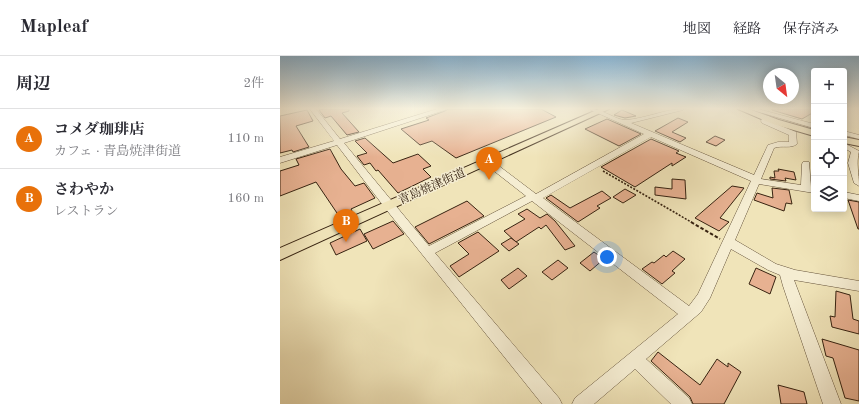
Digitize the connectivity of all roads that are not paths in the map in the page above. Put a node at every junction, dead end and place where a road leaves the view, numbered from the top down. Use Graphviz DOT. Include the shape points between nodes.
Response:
graph roads {
  1 [pos="326,125"];
  2 [pos="390,125"];
  3 [pos="567,125"];
  4 [pos="631,125"];
  5 [pos="773,125"];
  6 [pos="789,125"];
  7 [pos="811,132"];
  8 [pos="650,134"];
  9 [pos="847,134"];
  10 [pos="859,137"];
  11 [pos="847,141"];
  12 [pos="338,142"];
  13 [pos="859,143"];
  14 [pos="847,147"];
  15 [pos="280,160"];
  16 [pos="488,162"];
  17 [pos="806,164"];
  18 [pos="756,180"];
  19 [pos="859,182"];
  20 [pos="810,190"];
  21 [pos="847,196"];
  22 [pos="534,197"];
  23 [pos="859,198"];
  24 [pos="389,206"];
  25 [pos="728,243"];
  26 [pos="428,252"];
  27 [pos="280,254"];
  28 [pos="786,272"];
  29 [pos="859,286"];
  30 [pos="689,314"];
  31 [pos="635,359"];
  32 [pos="554,404"];
  33 [pos="581,404"];
  34 [pos="683,404"];
  35 [pos="832,404"];
  1 -- 12 [label="street"];
  2 -- 12 [label="street"];
  3 -- 16 [label="main road, 青島焼津街道"];
  4 -- 8 [label="street"];
  5 -- 18 [label="street" via="793,134 793,144 778,144 771,148"];
  6 -- 7 [label="main road"];
  8 -- 18 [label="street"];
  8 -- 22 [label="street"];
  9 -- 10 [label="street"];
  11 -- 13 [label="main road"];
  12 -- 15 [label="street"];
  12 -- 24 [label="street"];
  14 -- 19 [label="street" via="855,151 852,163"];
  16 -- 22 [label="street"];
  16 -- 24 [label="main road, 青島焼津街道"];
  17 -- 20 [label="street"];
  18 -- 20 [label="street"];
  18 -- 25 [label="street"];
  21 -- 23 [label="street"];
  22 -- 26 [label="street"];
  22 -- 30 [label="street"];
  24 -- 26 [label="street"];
  24 -- 27 [label="main road, 青島焼津街道"];
  25 -- 28 [label="street"];
  25 -- 30 [label="street" via="703,298"];
  26 -- 32 [label="street"];
  28 -- 29 [label="street" via="817,280"];
  28 -- 35 [label="street"];
  30 -- 31 [label="street"];
  31 -- 33 [label="street"];
  31 -- 34 [label="street"];
}
